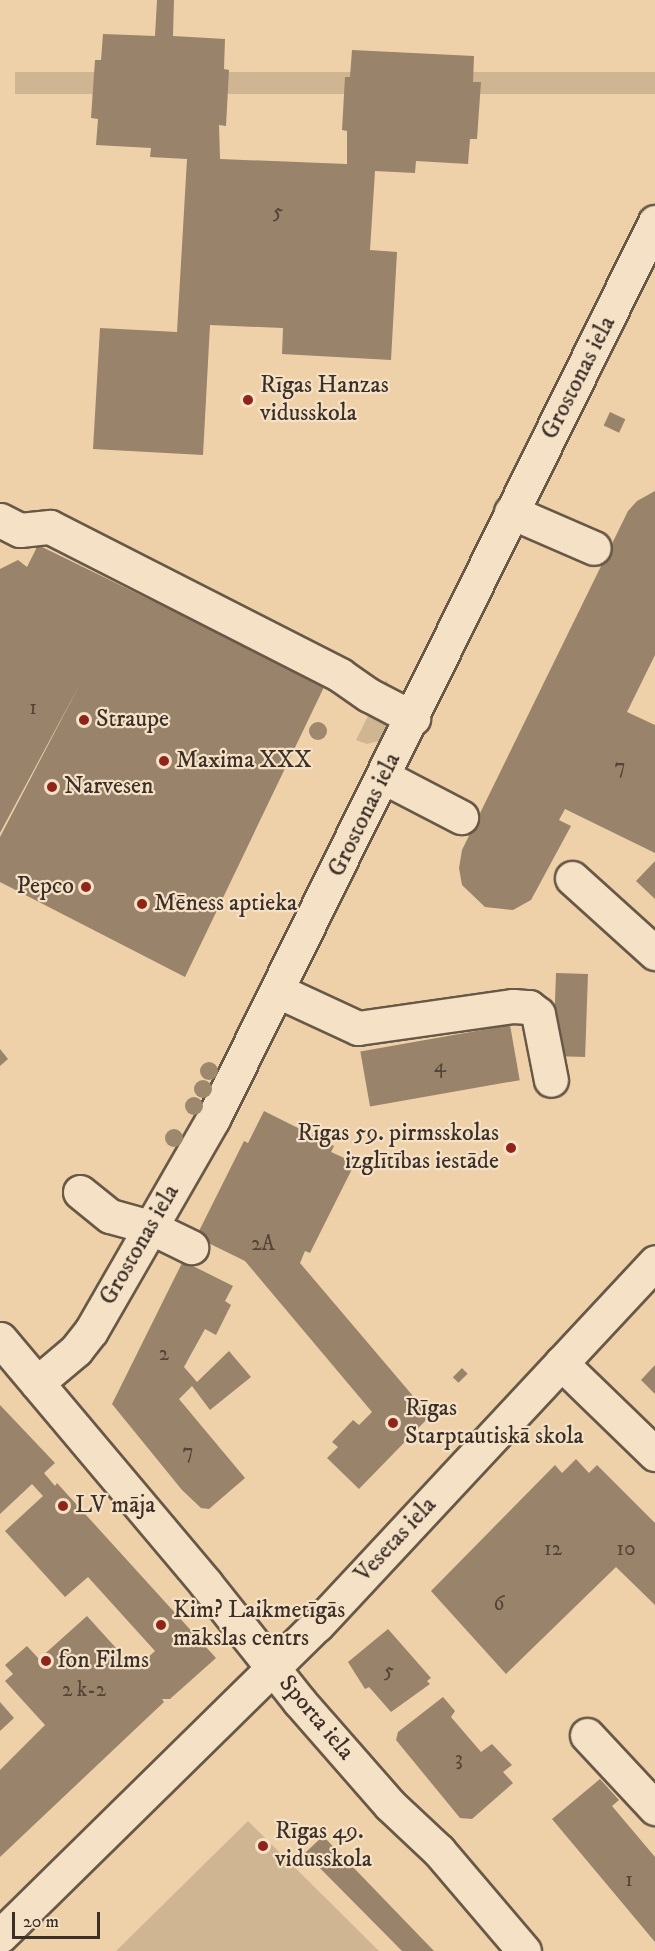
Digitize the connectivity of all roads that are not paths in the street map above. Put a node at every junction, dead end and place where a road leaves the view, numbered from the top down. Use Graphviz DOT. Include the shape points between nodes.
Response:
graph roads {
  1 [pos="655,222"];
  2 [pos="511,512"];
  3 [pos="0,520"];
  4 [pos="591,554"];
  5 [pos="413,717"];
  6 [pos="384,777"];
  7 [pos="465,810"];
  8 [pos="573,878"];
  9 [pos="655,953"];
  10 [pos="278,991"];
  11 [pos="551,1080"];
  12 [pos="80,1192"];
  13 [pos="150,1227"];
  14 [pos="191,1247"];
  15 [pos="655,1262"];
  16 [pos="0,1339"];
  17 [pos="561,1363"];
  18 [pos="38,1383"];
  19 [pos="655,1454"];
  20 [pos="273,1666"];
  21 [pos="587,1735"];
  22 [pos="655,1808"];
  23 [pos="0,1936"];
  24 [pos="524,1951"];
  1 -- 2 [label="street, Grostonas iela"];
  2 -- 4 [label="street" via="554,532 558,546"];
  2 -- 5 [label="street, Grostonas iela"];
  3 -- 5 [label="street" via="20,530 50,527 340,675"];
  5 -- 6 [label="street, Grostonas iela"];
  6 -- 7 [label="street"];
  6 -- 10 [label="street, Grostonas iela"];
  8 -- 9 [label="street"];
  10 -- 11 [label="street" via="358,1028 373,1029 513,1006 529,1008 538,1014"];
  10 -- 13 [label="street, Grostonas iela" via="213,1119"];
  12 -- 13 [label="street" via="110,1216"];
  13 -- 14 [label="street"];
  13 -- 18 [label="street, Grostonas iela" via="81,1344"];
  15 -- 17 [label="street, Vesetas iela"];
  16 -- 18 [label="street, Sporta iela"];
  17 -- 19 [label="street"];
  17 -- 20 [label="street, Vesetas iela" via="317,1625"];
  18 -- 20 [label="street, Sporta iela"];
  20 -- 23 [label="street, Vesetas iela"];
  20 -- 24 [label="street, Sporta iela" via="348,1758 439,1851"];
  21 -- 22 [label="street"];
}
